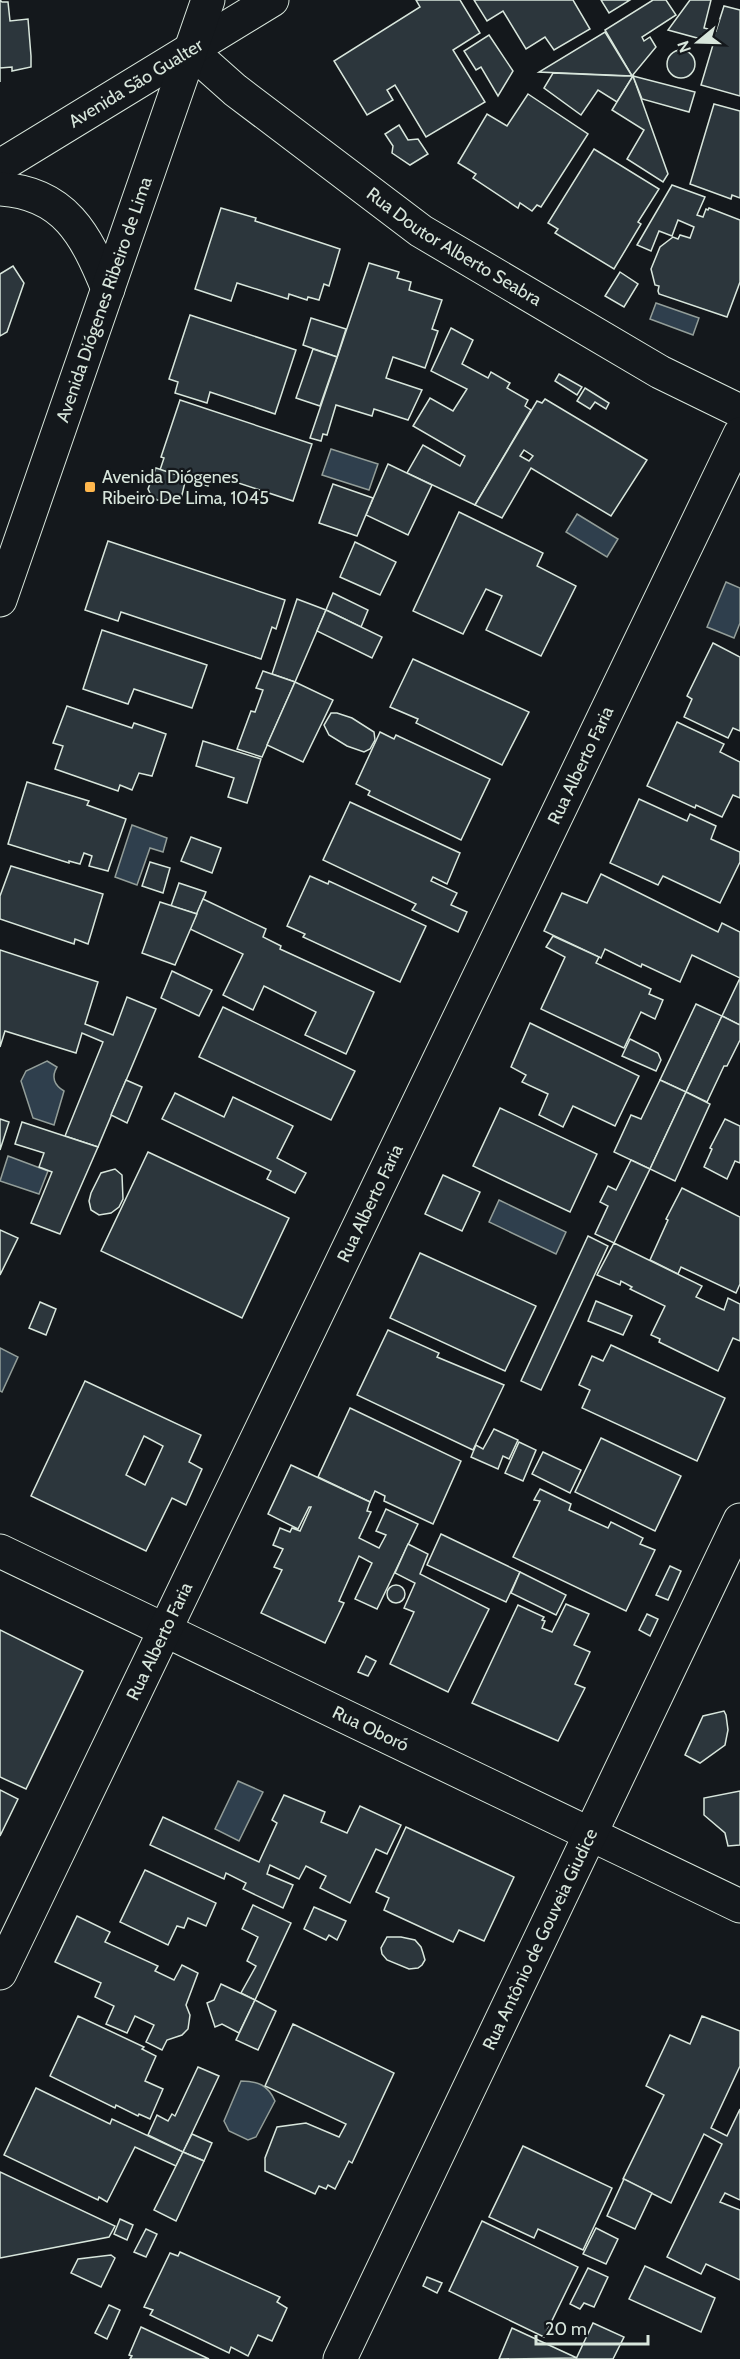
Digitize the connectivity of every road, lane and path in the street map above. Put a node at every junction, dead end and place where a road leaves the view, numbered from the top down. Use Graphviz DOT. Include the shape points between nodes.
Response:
graph roads {
  1 [pos="208,0"];
  2 [pos="272,0"];
  3 [pos="190,50"];
  4 [pos="0,166"];
  5 [pos="0,189"];
  6 [pos="108,289"];
  7 [pos="740,411"];
  8 [pos="740,434"];
  9 [pos="0,600"];
  10 [pos="740,1521"];
  11 [pos="0,1551"];
  12 [pos="165,1629"];
  13 [pos="589,1834"];
  14 [pos="740,1906"];
  15 [pos="0,1973"];
  16 [pos="340,2359"];
  1 -- 3 [label="street, Avenida Diógenes Ribeiro de Lima"];
  2 -- 3 [label="street, Avenida São Gualter"];
  3 -- 4 [label="street, Avenida São Gualter"];
  3 -- 6 [label="street, Avenida Diógenes Ribeiro de Lima"];
  3 -- 7 [label="street, Rua Doutor Alberto Seabra" via="252,104 421,231 660,372"];
  5 -- 6 [label="street" via="38,196 65,213 91,247"];
  6 -- 9 [label="street, Avenida Diógenes Ribeiro de Lima"];
  8 -- 12 [label="street, Rua Alberto Faria"];
  10 -- 13 [label="street, Rua Antônio de Gouveia Giudice"];
  11 -- 12 [label="street, Rua Oboró"];
  12 -- 13 [label="street, Rua Oboró"];
  12 -- 15 [label="street, Rua Alberto Faria"];
  13 -- 14 [label="street, Rua Oboró"];
  13 -- 16 [label="street, Rua Antônio de Gouveia Giudice"];
}
